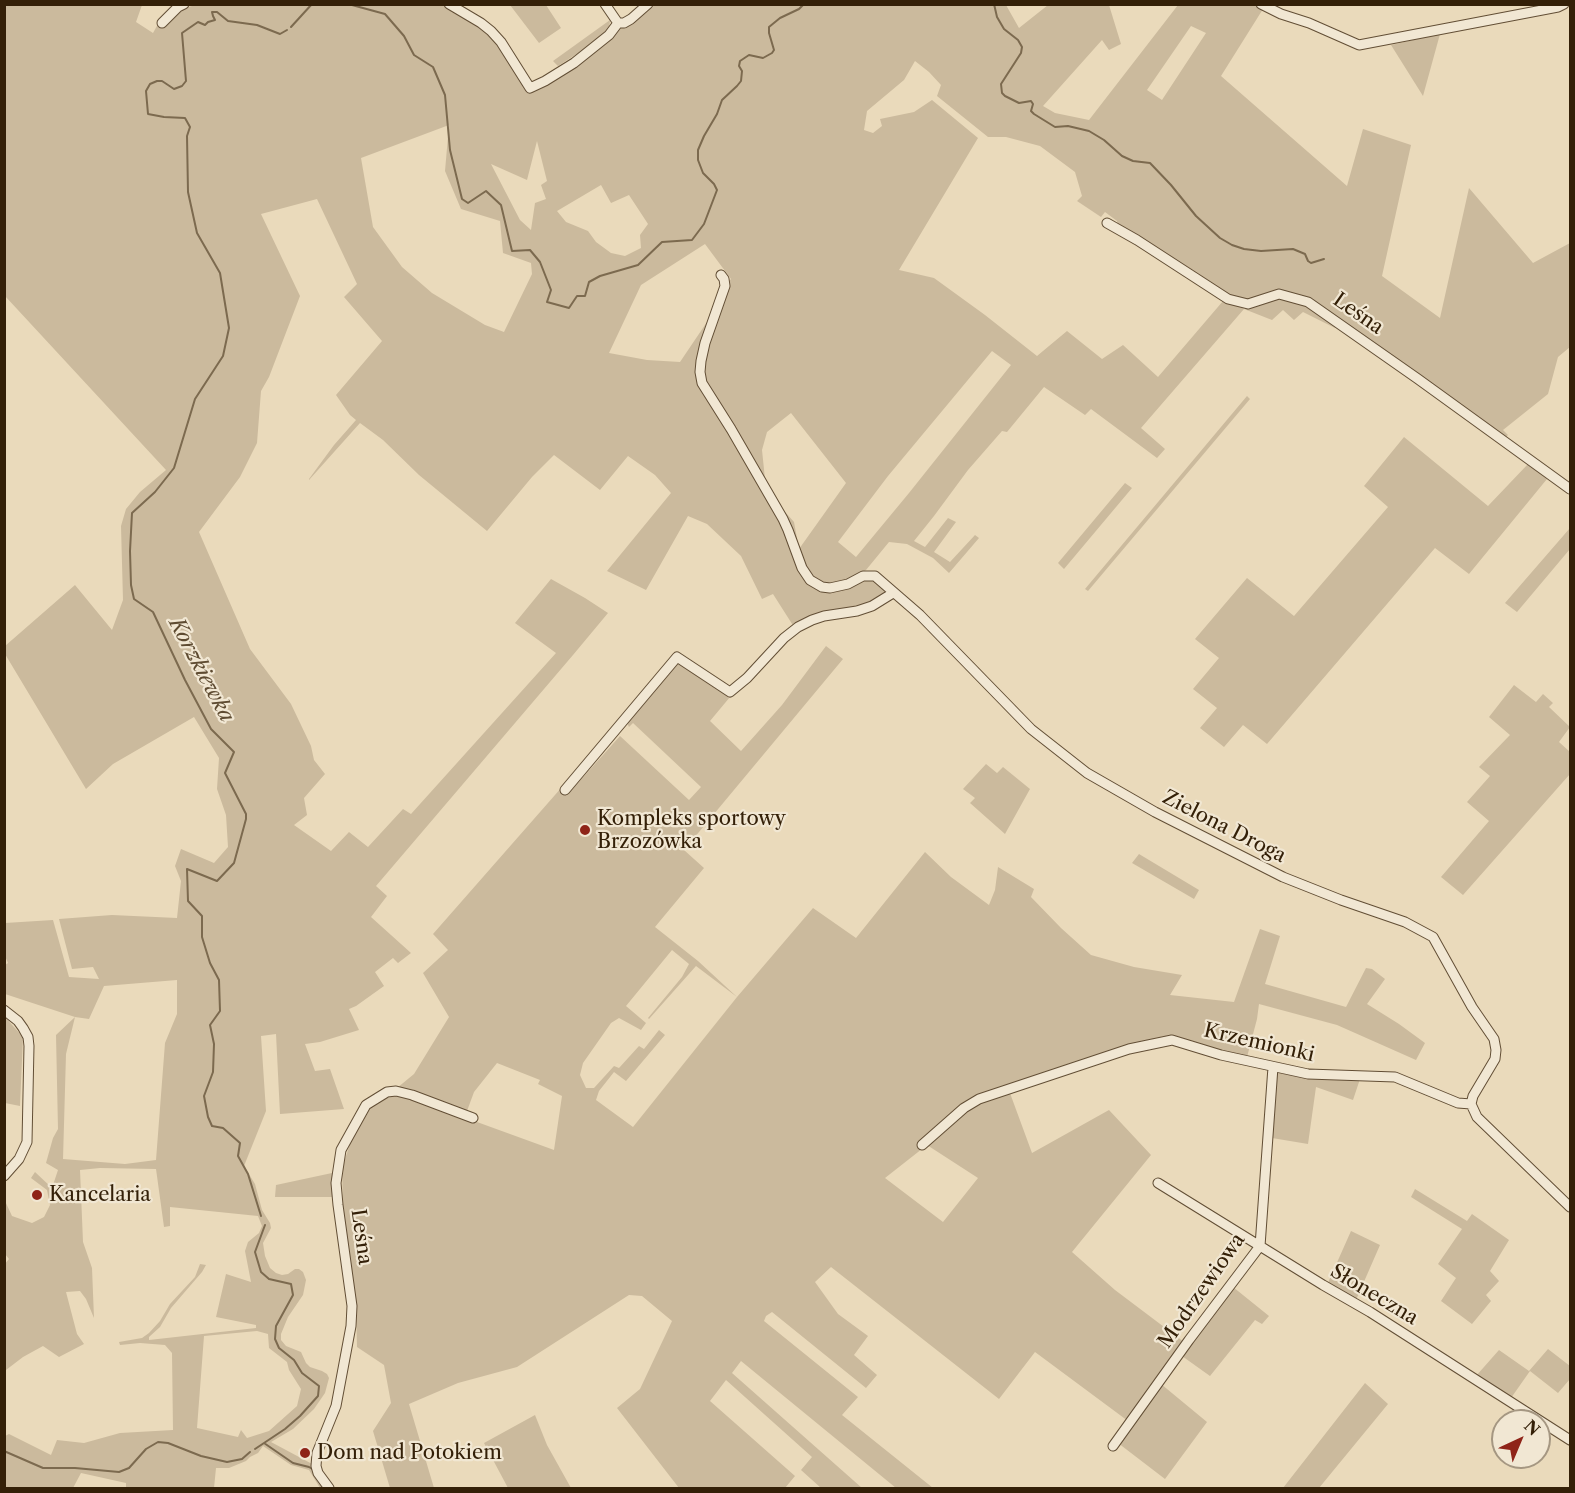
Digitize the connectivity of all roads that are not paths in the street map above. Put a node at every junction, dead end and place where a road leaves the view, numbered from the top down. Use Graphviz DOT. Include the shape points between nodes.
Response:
graph roads {
  1 [pos="184,4"];
  2 [pos="450,4"];
  3 [pos="605,4"];
  4 [pos="648,4"];
  5 [pos="1261,4"];
  6 [pos="1564,4"];
  7 [pos="162,23"];
  8 [pos="618,23"];
  9 [pos="1107,223"];
  10 [pos="721,275"];
  11 [pos="1570,489"];
  12 [pos="893,593"];
  13 [pos="565,790"];
  14 [pos="4,1010"];
  15 [pos="1273,1067"];
  16 [pos="1471,1104"];
  17 [pos="473,1118"];
  18 [pos="922,1145"];
  19 [pos="4,1176"];
  20 [pos="1158,1183"];
  21 [pos="1570,1207"];
  22 [pos="1260,1246"];
  23 [pos="1570,1440"];
  24 [pos="1113,1446"];
  25 [pos="329,1488"];
  1 -- 7 [label="street"];
  2 -- 8 [label="street" via="491,31 530,88 574,63 609,36"];
  3 -- 8 [label="street"];
  4 -- 8 [label="street" via="624,23"];
  5 -- 6 [label="street" via="1359,45"];
  9 -- 11 [label="street, Leśna" via="1228,299 1248,304 1279,294 1308,302"];
  10 -- 12 [label="street, Zielona Droga" via="725,286 705,343 702,383 783,519 802,568 810,580 822,587 875,576"];
  12 -- 13 [label="street" via="872,606 824,616 798,627 730,692 677,657"];
  12 -- 16 [label="street, Zielona Droga" via="927,622 1031,729 1087,773 1283,877 1405,922 1433,937 1494,1039 1495,1059"];
  14 -- 19 [label="street" via="28,1037 29,1066 27,1142"];
  15 -- 16 [label="street, Krzemionki" via="1308,1074 1395,1077 1458,1103"];
  15 -- 18 [label="street, Krzemionki" via="1172,1040 1129,1049 979,1100 964,1108"];
  15 -- 22 [label="street, Modrzewiowa"];
  16 -- 21 [label="street" via="1477,1117"];
  17 -- 25 [label="street, Leśna" via="412,1095 387,1092 366,1105 341,1149 336,1183 352,1306 336,1406 317,1453 318,1473"];
  20 -- 22 [label="street, Słoneczna"];
  22 -- 23 [label="street, Słoneczna"];
  22 -- 24 [label="street, Modrzewiowa"];
}
